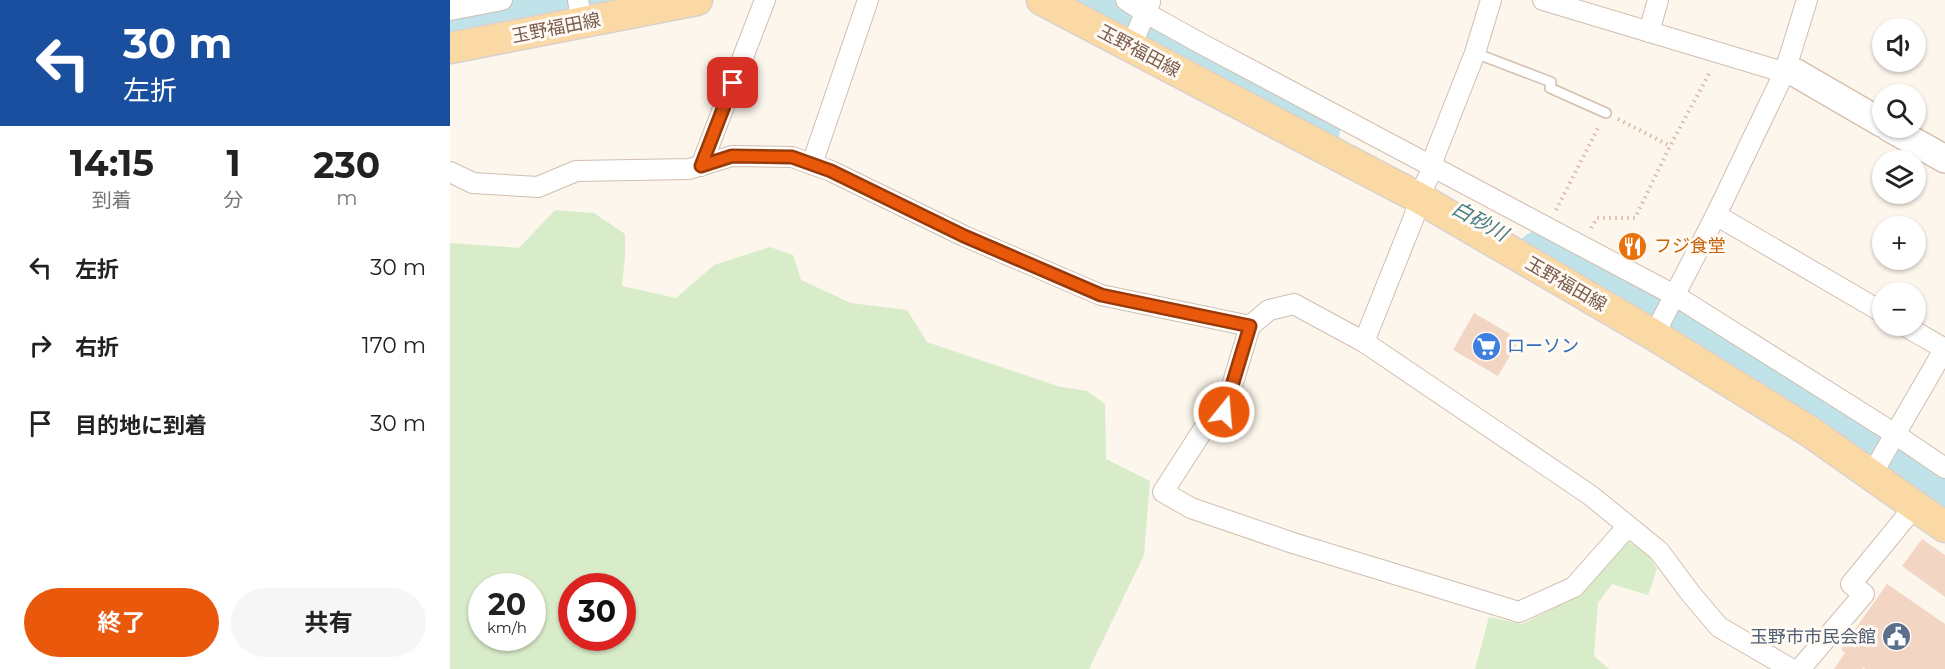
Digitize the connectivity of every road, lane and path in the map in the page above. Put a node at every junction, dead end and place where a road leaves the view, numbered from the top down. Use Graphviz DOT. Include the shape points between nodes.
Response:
graph roads {
  1 [pos="502,0"];
  2 [pos="697,0"];
  3 [pos="765,0"];
  4 [pos="868,0"];
  5 [pos="1042,0"];
  6 [pos="1126,0"];
  7 [pos="1491,0"];
  8 [pos="1543,0"];
  9 [pos="1658,0"];
  10 [pos="1807,0"];
  11 [pos="450,10"];
  12 [pos="580,12"];
  13 [pos="1141,24"];
  14 [pos="1649,32"];
  15 [pos="450,48"];
  16 [pos="1720,52"];
  17 [pos="1475,53"];
  18 [pos="1785,71"];
  19 [pos="1606,113"];
  20 [pos="1872,117"];
  21 [pos="1908,138"];
  22 [pos="1670,146"];
  23 [pos="1945,159"];
  24 [pos="812,164"];
  25 [pos="701,166"];
  26 [pos="1432,169"];
  27 [pos="450,172"];
  28 [pos="1420,194"];
  29 [pos="1716,215"];
  30 [pos="1547,227"];
  31 [pos="1581,245"];
  32 [pos="1673,300"];
  33 [pos="1872,306"];
  34 [pos="1250,326"];
  35 [pos="1656,331"];
  36 [pos="1923,336"];
  37 [pos="1364,342"];
  38 [pos="1945,348"];
  39 [pos="1892,438"];
  40 [pos="1945,468"];
  41 [pos="1874,469"];
  42 [pos="1915,506"];
  43 [pos="1628,526"];
  44 [pos="1945,527"];
  45 [pos="1791,669"];
  46 [pos="1800,669"];
  1 -- 11 [label="street"];
  2 -- 12 [label="main road, 玉野福田線"];
  3 -- 25 [label="street"];
  4 -- 24 [label="street"];
  5 -- 13 [label="main road, 玉野福田線"];
  6 -- 13 [label="street"];
  7 -- 17 [label="street"];
  8 -- 14 [label="street"];
  9 -- 14 [label="street"];
  10 -- 18 [label="street"];
  12 -- 15 [label="main road, 玉野福田線"];
  13 -- 26 [label="street"];
  13 -- 28 [label="main road, 玉野福田線"];
  14 -- 16 [label="street"];
  16 -- 18 [label="street"];
  16 -- 22 [label="path"];
  17 -- 19 [label="lane" via="1551,82 1551,88"];
  17 -- 26 [label="street"];
  18 -- 20 [label="street" via="1796,73"];
  18 -- 29 [label="street"];
  19 -- 22 [label="path"];
  19 -- 30 [label="path"];
  21 -- 23 [label="street"];
  22 -- 31 [label="path" via="1635,218 1597,218"];
  24 -- 25 [label="street" via="792,157 732,156"];
  24 -- 34 [label="street" via="1101,295"];
  25 -- 27 [label="street" via="576,171 538,187 473,183"];
  26 -- 28 [label="street"];
  26 -- 30 [label="street"];
  28 -- 35 [label="main road, 玉野福田線"];
  28 -- 37 [label="street"];
  29 -- 32 [label="street"];
  29 -- 33 [label="street"];
  30 -- 31 [label="street"];
  31 -- 32 [label="street"];
  32 -- 35 [label="street"];
  32 -- 39 [label="street"];
  34 -- 37 [label="street" via="1269,310 1294,304"];
  34 -- 43 [label="street" via="1224,412 1210,419 1163,492 1191,508 1519,612 1574,587"];
  35 -- 41 [label="main road, 玉野福田線"];
  36 -- 38 [label="street"];
  37 -- 43 [label="street" via="1590,495"];
  38 -- 39 [label="street"];
  39 -- 40 [label="street"];
  39 -- 41 [label="street"];
  41 -- 42 [label="main road, 玉野福田線"];
  42 -- 44 [label="main road, 玉野福田線"];
  42 -- 46 [label="street" via="1851,584 1864,594"];
  43 -- 45 [label="street" via="1659,551 1719,627"];
}
